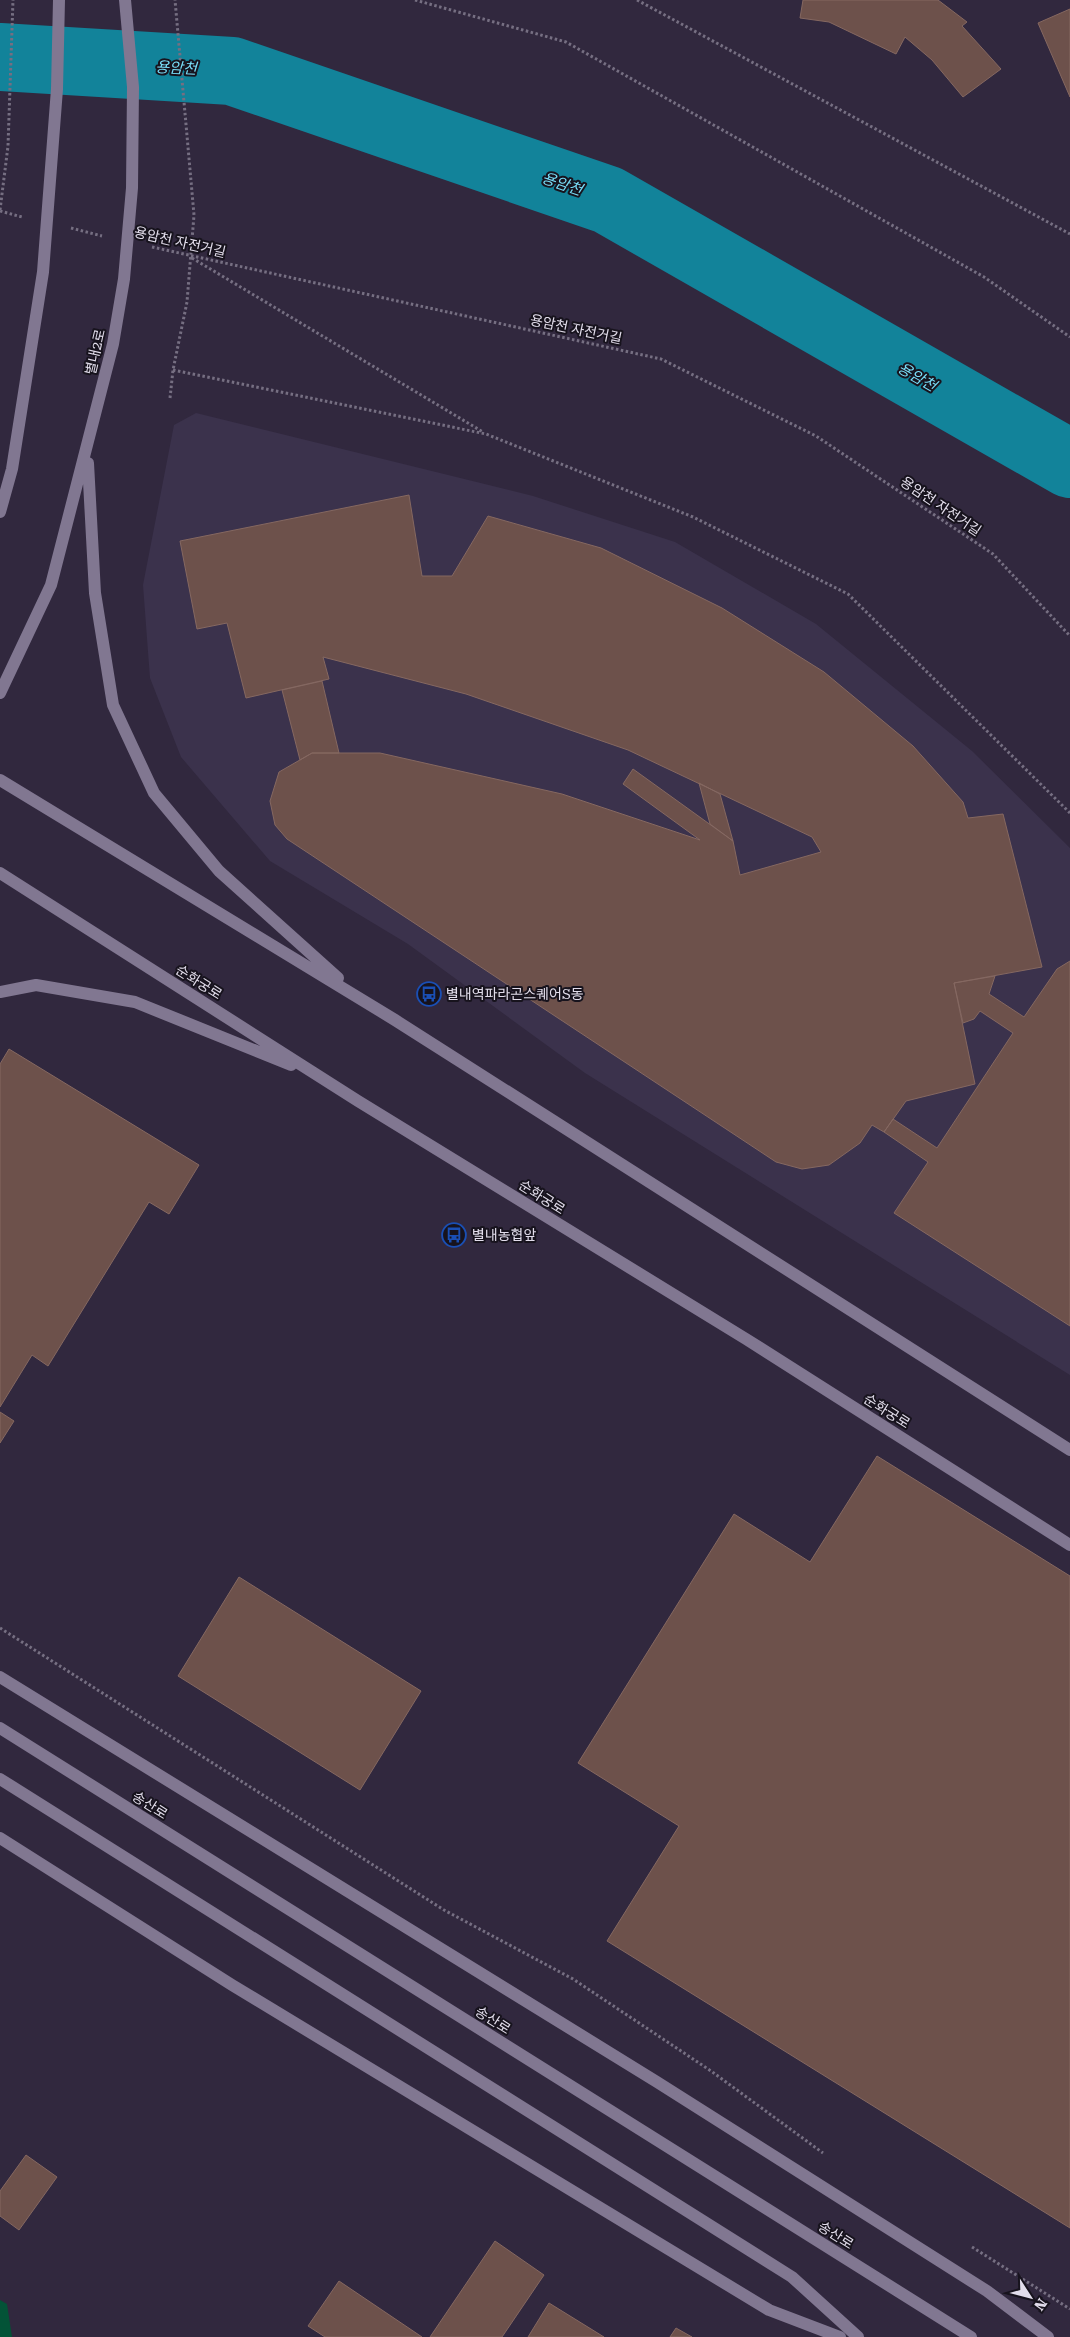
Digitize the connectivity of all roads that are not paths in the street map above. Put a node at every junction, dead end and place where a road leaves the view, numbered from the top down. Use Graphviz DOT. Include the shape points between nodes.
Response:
graph roads {
  1 [pos="58,0"];
  2 [pos="126,0"];
  3 [pos="87,450"];
  4 [pos="12,469"];
  5 [pos="0,481"];
  6 [pos="0,512"];
  7 [pos="0,693"];
  8 [pos="0,780"];
  9 [pos="0,873"];
  10 [pos="0,992"];
  11 [pos="363,1000"];
  12 [pos="322,1078"];
  13 [pos="1070,1450"];
  14 [pos="1070,1545"];
  15 [pos="0,1677"];
  16 [pos="0,1728"];
  17 [pos="0,1779"];
  18 [pos="0,1838"];
  19 [pos="840,2337"];
  20 [pos="858,2337"];
  21 [pos="971,2337"];
  22 [pos="1048,2337"];
  1 -- 4 [label="street" via="57,89 43,272"];
  2 -- 3 [label="street, 별내2로" via="132,86 132,188 124,279 113,344"];
  3 -- 7 [label="street, 별내2로" via="51,585"];
  3 -- 11 [label="street" via="95,593 113,705 154,793 219,872"];
  4 -- 5 [label="street"];
  4 -- 6 [label="street"];
  8 -- 11 [label="street"];
  9 -- 12 [label="street, 순화궁로"];
  10 -- 12 [label="street" via="36,985 135,1002"];
  11 -- 13 [label="street"];
  12 -- 14 [label="street, 순화궁로" via="746,1339"];
  15 -- 22 [label="street" via="656,2082 987,2291"];
  16 -- 21 [label="street, 송산로"];
  17 -- 20 [label="street" via="792,2277"];
  18 -- 19 [label="street" via="232,1985 769,2310"];
}
